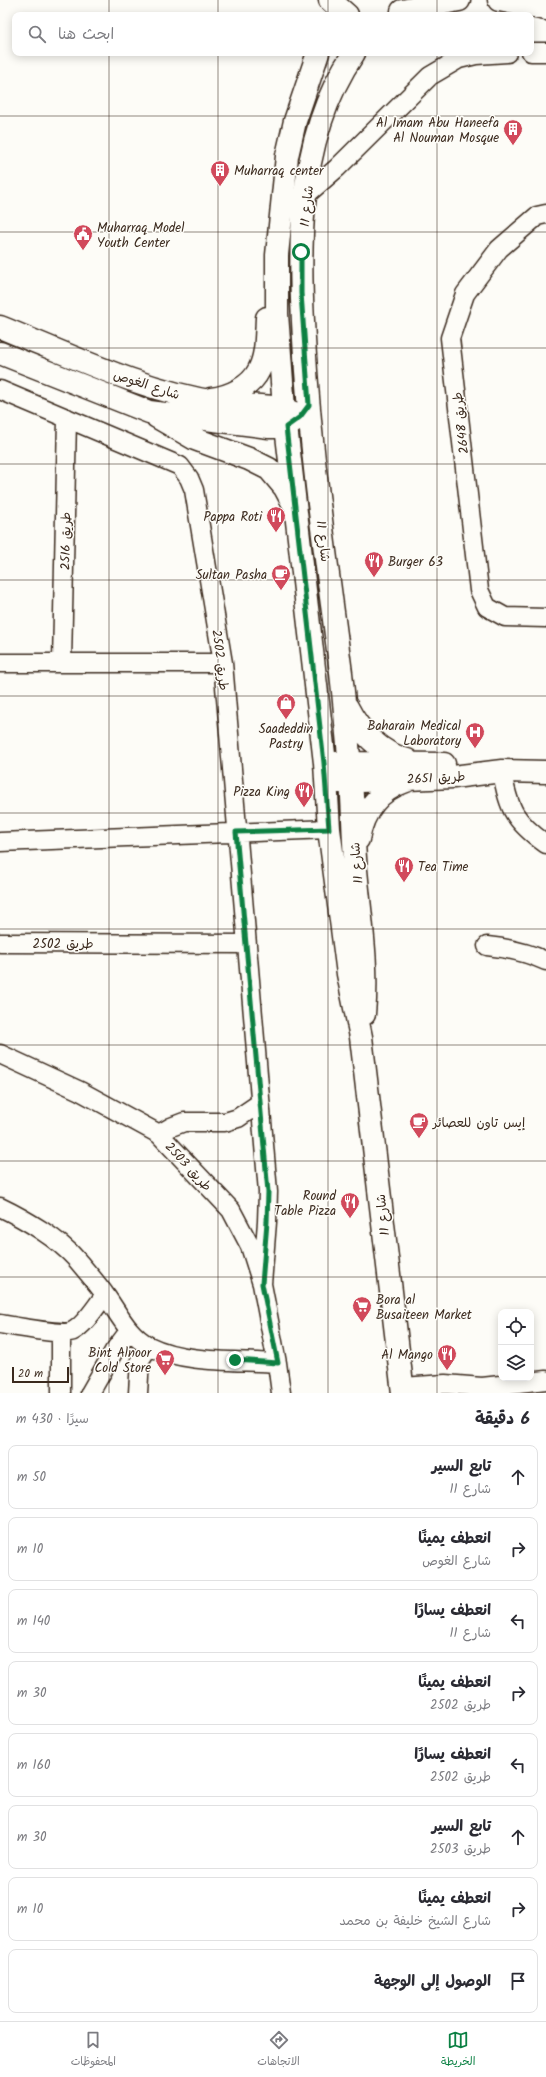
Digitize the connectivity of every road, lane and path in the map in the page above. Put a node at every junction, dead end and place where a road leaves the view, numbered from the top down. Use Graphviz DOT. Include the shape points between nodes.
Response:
graph roads {
  1 [pos="329,0"];
  2 [pos="458,0"];
  3 [pos="499,0"];
  4 [pos="546,8"];
  5 [pos="403,9"];
  6 [pos="327,12"];
  7 [pos="344,12"];
  8 [pos="534,52"];
  9 [pos="546,52"];
  10 [pos="317,56"];
  11 [pos="352,56"];
  12 [pos="472,56"];
  13 [pos="306,195"];
  14 [pos="546,214"];
  15 [pos="276,282"];
  16 [pos="0,327"];
  17 [pos="0,353"];
  18 [pos="0,390"];
  19 [pos="202,400"];
  20 [pos="149,412"];
  21 [pos="298,417"];
  22 [pos="67,418"];
  23 [pos="296,510"];
  24 [pos="546,618"];
  25 [pos="0,662"];
  26 [pos="62,663"];
  27 [pos="222,663"];
  28 [pos="344,702"];
  29 [pos="419,771"];
  30 [pos="502,771"];
  31 [pos="350,772"];
  32 [pos="546,772"];
  33 [pos="325,773"];
  34 [pos="329,829"];
  35 [pos="236,832"];
  36 [pos="0,842"];
  37 [pos="546,844"];
  38 [pos="355,858"];
  39 [pos="0,942"];
  40 [pos="246,944"];
  41 [pos="486,946"];
  42 [pos="546,961"];
  43 [pos="362,1037"];
  44 [pos="0,1054"];
  45 [pos="260,1103"];
  46 [pos="159,1134"];
  47 [pos="0,1207"];
  48 [pos="262,1284"];
  49 [pos="105,1294"];
  50 [pos="0,1324"];
  51 [pos="129,1331"];
  52 [pos="61,1333"];
  53 [pos="149,1346"];
  54 [pos="278,1363"];
  55 [pos="546,1380"];
  56 [pos="403,1390"];
  57 [pos="474,1390"];
  58 [pos="61,1393"];
  59 [pos="90,1393"];
  60 [pos="138,1393"];
  61 [pos="281,1393"];
  1 -- 6 [label="main road"];
  1 -- 7 [label="main road"];
  2 -- 5 [label="main road"];
  3 -- 4 [label="main road"];
  8 -- 9 [label="street"];
  10 -- 15 [label="main road, شارع 11" via="295,121 287,156 278,228"];
  11 -- 13 [label="main road, شارع 11" via="335,85 319,124"];
  12 -- 13 [label="street" via="459,59 430,76 338,168"];
  13 -- 21 [label="main road, شارع 11" via="301,252"];
  14 -- 24 [label="street, طريق 2648" via="537,216 499,249 465,294 450,338 479,590 488,607 506,617"];
  15 -- 19 [label="main road" via="268,305 264,354 259,370 249,383 235,393"];
  15 -- 21 [label="main road, شارع 11"];
  16 -- 19 [label="main road, شارع الغوص" via="133,380"];
  17 -- 20 [label="main road, شارع الغوص"];
  18 -- 22 [label="street"];
  19 -- 21 [label="main road, شارع الغوص"];
  20 -- 21 [label="main road, شارع الغوص" via="235,424"];
  20 -- 23 [label="main road" via="195,439 269,469 285,488"];
  21 -- 23 [label="main road, شارع 11"];
  21 -- 28 [label="main road, شارع 11"];
  22 -- 26 [label="street, طريق 2516"];
  22 -- 27 [label="street, طريق 2502" via="180,466 189,478 194,490"];
  23 -- 33 [label="main road, شارع 11"];
  25 -- 26 [label="street"];
  26 -- 27 [label="street"];
  27 -- 35 [label="street, طريق 2502"];
  28 -- 29 [label="main road" via="352,717 375,743"];
  28 -- 31 [label="main road, شارع 11"];
  29 -- 30 [label="main road, طريق 2651" via="453,777"];
  29 -- 31 [label="main road, طريق 2651"];
  29 -- 38 [label="main road" via="377,798 365,815"];
  30 -- 32 [label="main road, طريق 2651"];
  30 -- 37 [label="street" via="517,820 527,831"];
  31 -- 33 [label="main road, طريق 2651"];
  31 -- 38 [label="main road, شارع 11"];
  33 -- 34 [label="main road, شارع 11"];
  34 -- 35 [label="street"];
  34 -- 43 [label="main road, شارع 11" via="348,974"];
  35 -- 36 [label="street"];
  35 -- 40 [label="street, طريق 2502"];
  38 -- 43 [label="main road, شارع 11" via="365,960 366,993"];
  39 -- 40 [label="street, طريق 2502"];
  40 -- 45 [label="street, طريق 2502"];
  41 -- 42 [label="street" via="509,948"];
  43 -- 56 [label="main road, شارع 11"];
  44 -- 46 [label="street, طريق 2503" via="80,1091"];
  45 -- 46 [label="street" via="238,1118 225,1122 184,1122 171,1126"];
  45 -- 48 [label="street, طريق 2502" via="268,1192"];
  46 -- 48 [label="street, طريق 2503" via="231,1210 250,1246"];
  47 -- 49 [label="street" via="48,1235 75,1258"];
  48 -- 54 [label="street, طريق 2503"];
  49 -- 51 [label="street"];
  49 -- 52 [label="street" via="84,1322 72,1332"];
  50 -- 52 [label="street"];
  51 -- 53 [label="street"];
  51 -- 59 [label="street" via="114,1351"];
  52 -- 58 [label="street"];
  53 -- 54 [label="street" via="174,1355 196,1358"];
  53 -- 60 [label="street" via="140,1360"];
  54 -- 61 [label="street, طريق 2503"];
  55 -- 57 [label="street"];
  56 -- 57 [label="street" via="446,1384"];
}
